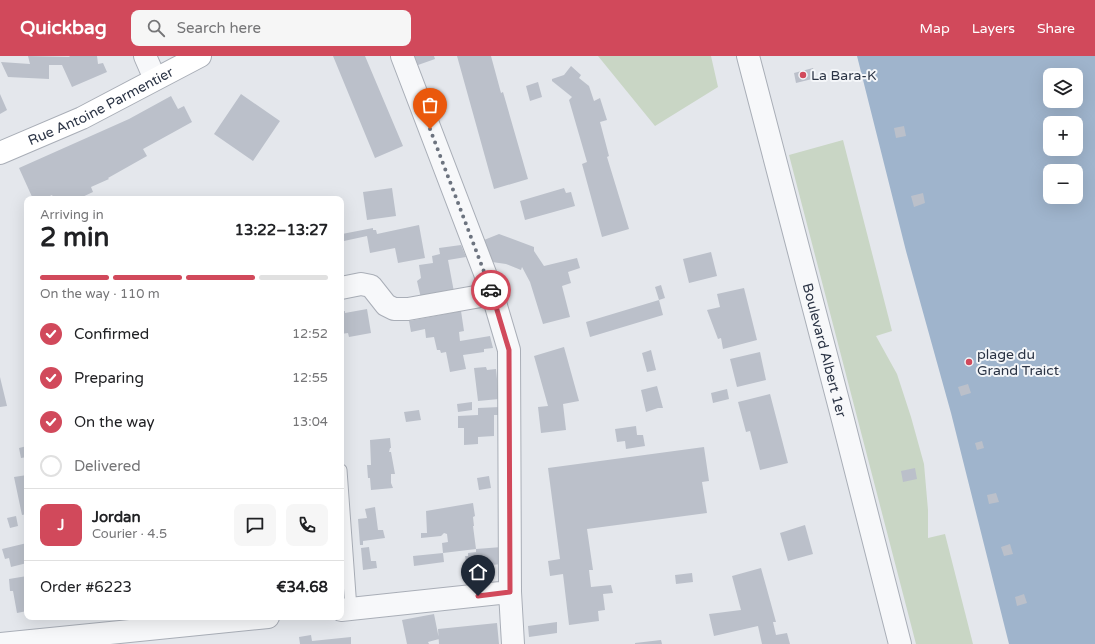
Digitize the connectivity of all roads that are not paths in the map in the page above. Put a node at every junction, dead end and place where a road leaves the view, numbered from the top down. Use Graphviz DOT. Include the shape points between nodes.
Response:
graph roads {
  1 [pos="145,56"];
  2 [pos="200,56"];
  3 [pos="402,56"];
  4 [pos="748,56"];
  5 [pos="155,79"];
  6 [pos="0,153"];
  7 [pos="344,287"];
  8 [pos="492,294"];
  9 [pos="344,553"];
  10 [pos="510,592"];
  11 [pos="346,609"];
  12 [pos="238,620"];
  13 [pos="1,644"];
  14 [pos="513,644"];
  15 [pos="900,644"];
  1 -- 5 [label="street"];
  2 -- 5 [label="main road, Rue Antoine Parmentier"];
  3 -- 8 [label="street"];
  4 -- 15 [label="street, Boulevard Albert 1er"];
  5 -- 6 [label="main road, Rue Antoine Parmentier" via="82,118"];
  7 -- 8 [label="street" via="361,284 371,286 386,305 394,309 408,309"];
  8 -- 10 [label="street" via="509,350"];
  9 -- 11 [label="lane"];
  10 -- 11 [label="street"];
  10 -- 14 [label="street"];
  12 -- 13 [label="street"];
}
